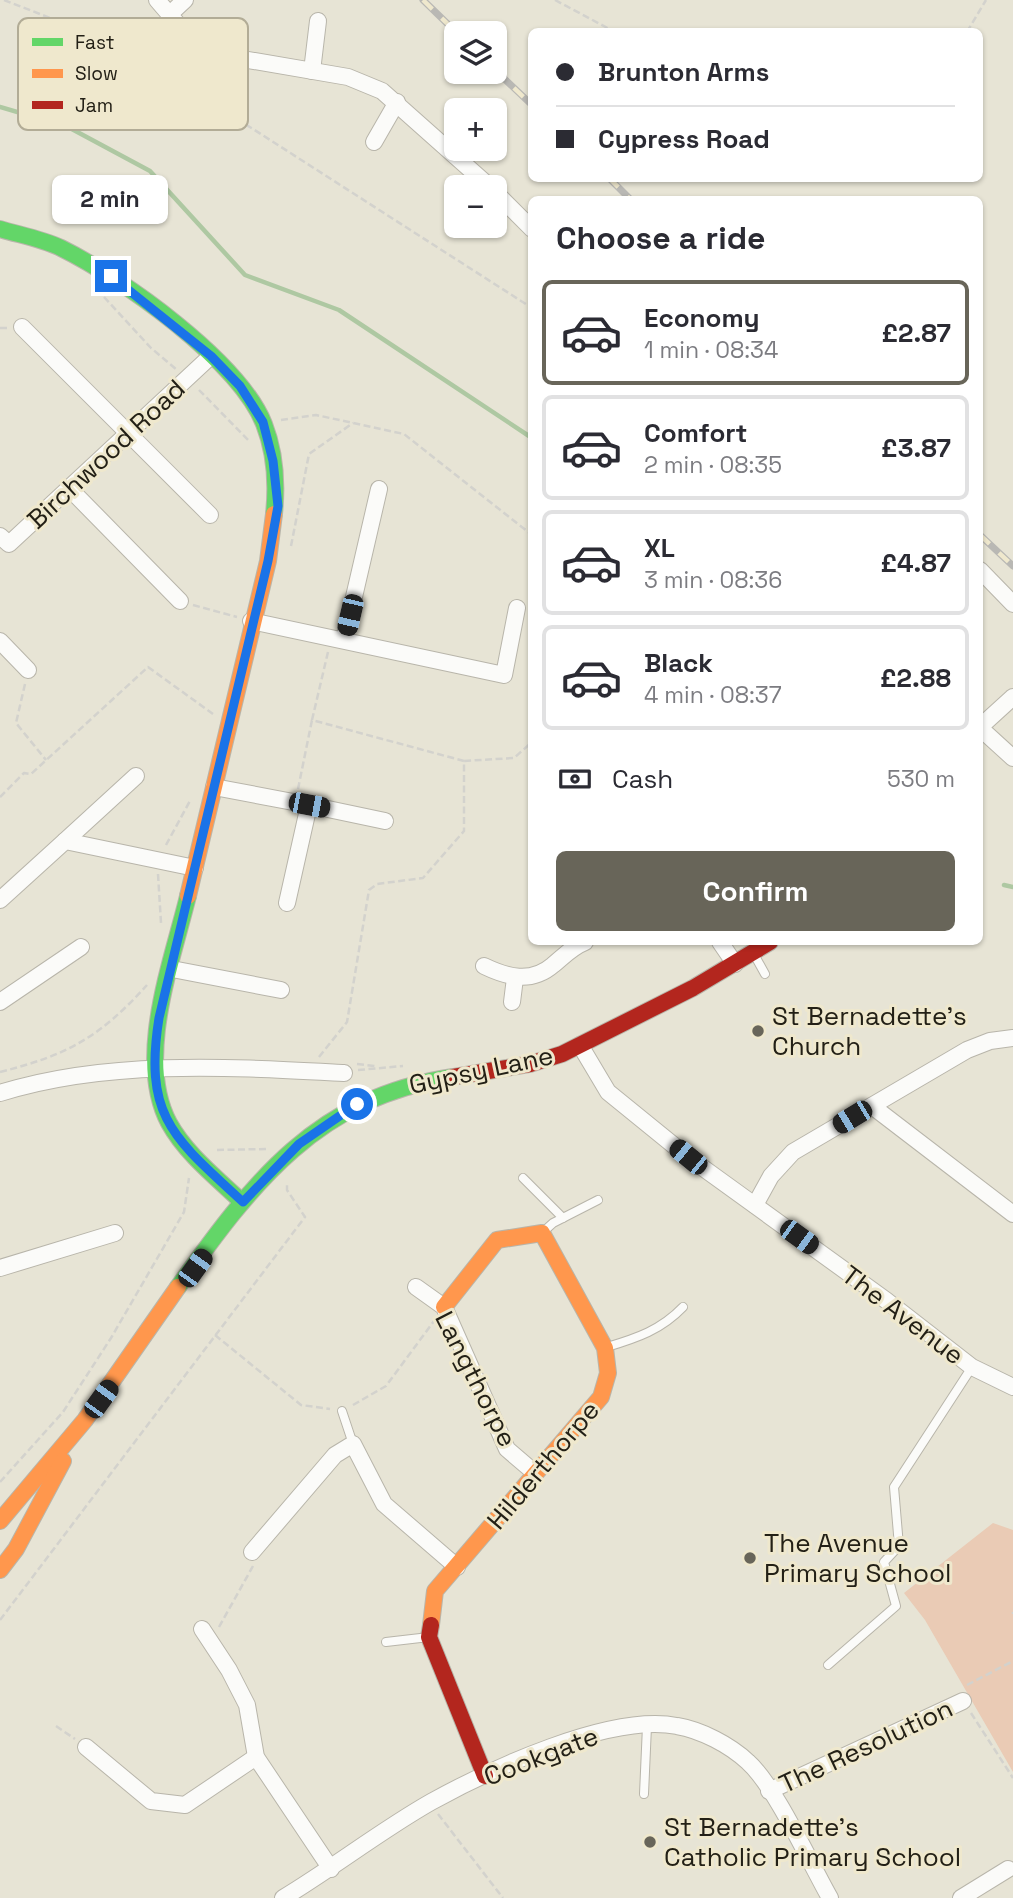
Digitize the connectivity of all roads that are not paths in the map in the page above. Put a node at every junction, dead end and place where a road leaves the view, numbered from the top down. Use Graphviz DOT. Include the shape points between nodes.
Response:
graph roads {
  1 [pos="157,0"];
  2 [pos="184,0"];
  3 [pos="170,14"];
  4 [pos="173,18"];
  5 [pos="318,21"];
  6 [pos="248,60"];
  7 [pos="312,71"];
  8 [pos="397,102"];
  9 [pos="374,142"];
  10 [pos="477,175"];
  11 [pos="507,204"];
  12 [pos="528,225"];
  13 [pos="0,229"];
  14 [pos="22,327"];
  15 [pos="211,356"];
  16 [pos="128,435"];
  17 [pos="70,489"];
  18 [pos="379,489"];
  19 [pos="209,515"];
  20 [pos="3,544"];
  21 [pos="983,573"];
  22 [pos="180,601"];
  23 [pos="1013,604"];
  24 [pos="517,608"];
  25 [pos="251,621"];
  26 [pos="337,639"];
  27 [pos="0,641"];
  28 [pos="29,670"];
  29 [pos="1013,697"];
  30 [pos="983,725"];
  31 [pos="983,731"];
  32 [pos="1013,758"];
  33 [pos="136,776"];
  34 [pos="214,787"];
  35 [pos="302,804"];
  36 [pos="385,821"];
  37 [pos="65,841"];
  38 [pos="195,868"];
  39 [pos="0,900"];
  40 [pos="287,903"];
  41 [pos="575,945"];
  42 [pos="722,945"];
  43 [pos="765,945"];
  44 [pos="81,947"];
  45 [pos="753,953"];
  46 [pos="735,964"];
  47 [pos="484,966"];
  48 [pos="172,969"];
  49 [pos="765,974"];
  50 [pos="515,978"];
  51 [pos="281,990"];
  52 [pos="0,1002"];
  53 [pos="512,1002"];
  54 [pos="1013,1038"];
  55 [pos="580,1045"];
  56 [pos="153,1071"];
  57 [pos="344,1073"];
  58 [pos="0,1094"];
  59 [pos="872,1106"];
  60 [pos="523,1178"];
  61 [pos="598,1200"];
  62 [pos="243,1202"];
  63 [pos="755,1205"];
  64 [pos="1013,1214"];
  65 [pos="563,1218"];
  66 [pos="115,1233"];
  67 [pos="542,1233"];
  68 [pos="0,1268"];
  69 [pos="416,1287"];
  70 [pos="444,1307"];
  71 [pos="683,1307"];
  72 [pos="605,1348"];
  73 [pos="972,1367"];
  74 [pos="1013,1387"];
  75 [pos="342,1411"];
  76 [pos="85,1421"];
  77 [pos="353,1444"];
  78 [pos="535,1473"];
  79 [pos="0,1521"];
  80 [pos="252,1552"];
  81 [pos="457,1567"];
  82 [pos="0,1570"];
  83 [pos="202,1629"];
  84 [pos="429,1637"];
  85 [pos="387,1642"];
  86 [pos="828,1665"];
  87 [pos="963,1701"];
  88 [pos="647,1726"];
  89 [pos="86,1747"];
  90 [pos="256,1757"];
  91 [pos="485,1776"];
  92 [pos="769,1791"];
  93 [pos="644,1794"];
  94 [pos="331,1869"];
  95 [pos="1008,1869"];
  96 [pos="283,1898"];
  97 [pos="830,1898"];
  98 [pos="961,1898"];
  1 -- 3 [label="street"];
  2 -- 3 [label="street"];
  3 -- 4 [label="street"];
  5 -- 7 [label="street"];
  6 -- 7 [label="street"];
  7 -- 8 [label="street" via="366,83"];
  8 -- 9 [label="street"];
  8 -- 10 [label="street"];
  11 -- 12 [label="street"];
  13 -- 15 [label="street" via="60,247 111,276"];
  14 -- 16 [label="street"];
  15 -- 16 [label="street, Birchwood Road"];
  15 -- 25 [label="street" via="240,386 263,422 273,461 278,506"];
  16 -- 17 [label="street, Birchwood Road"];
  16 -- 19 [label="street"];
  17 -- 20 [label="street, Birchwood Road"];
  17 -- 22 [label="street"];
  18 -- 26 [label="street"];
  21 -- 23 [label="street"];
  24 -- 26 [label="street" via="504,675"];
  25 -- 26 [label="street"];
  25 -- 34 [label="street"];
  27 -- 28 [label="street"];
  29 -- 30 [label="street"];
  31 -- 32 [label="street"];
  33 -- 37 [label="street"];
  34 -- 35 [label="street"];
  34 -- 38 [label="street"];
  35 -- 36 [label="street"];
  35 -- 40 [label="street"];
  37 -- 38 [label="street"];
  37 -- 39 [label="street"];
  38 -- 48 [label="street"];
  41 -- 50 [label="street" via="550,968"];
  42 -- 46 [label="street"];
  43 -- 45 [label="street, Gypsy Lane"];
  44 -- 52 [label="street"];
  45 -- 46 [label="street, Gypsy Lane"];
  45 -- 49 [label="lane"];
  46 -- 55 [label="street, Gypsy Lane"];
  47 -- 50 [label="street"];
  48 -- 51 [label="street"];
  48 -- 56 [label="street" via="159,1018"];
  50 -- 53 [label="street"];
  54 -- 59 [label="street" via="967,1050"];
  55 -- 62 [label="street, Gypsy Lane" via="530,1064 411,1083 357,1104 316,1129"];
  55 -- 63 [label="street, The Avenue" via="608,1092"];
  56 -- 57 [label="street"];
  56 -- 58 [label="street" via="49,1079"];
  56 -- 62 [label="street" via="166,1120 178,1139"];
  59 -- 63 [label="street" via="793,1152 771,1176"];
  59 -- 64 [label="street"];
  60 -- 65 [label="lane"];
  61 -- 65 [label="lane"];
  62 -- 76 [label="street, Gypsy Lane"];
  63 -- 73 [label="street, The Avenue"];
  65 -- 67 [label="lane"];
  66 -- 68 [label="street"];
  67 -- 70 [label="street" via="498,1240"];
  67 -- 72 [label="street, Hilderthorpe"];
  69 -- 70 [label="street, Langthorpe"];
  70 -- 78 [label="street, Langthorpe" via="507,1449"];
  71 -- 72 [label="lane" via="667,1324"];
  72 -- 78 [label="street, Hilderthorpe" via="609,1382 601,1397"];
  73 -- 74 [label="street, The Avenue"];
  73 -- 86 [label="lane" via="894,1487 899,1546 884,1562 895,1606"];
  75 -- 77 [label="lane"];
  76 -- 79 [label="street"];
  76 -- 82 [label="street"];
  77 -- 80 [label="street" via="335,1455"];
  77 -- 81 [label="street" via="384,1504"];
  78 -- 81 [label="street, Hilderthorpe"];
  81 -- 84 [label="street, Hilderthorpe" via="435,1591"];
  83 -- 90 [label="street" via="247,1705"];
  84 -- 85 [label="lane"];
  84 -- 91 [label="street, Hilderthorpe"];
  87 -- 92 [label="street, The Resolution"];
  88 -- 91 [label="street, Cookgate" via="611,1730 557,1745"];
  88 -- 92 [label="street, Cookgate" via="677,1726 717,1741 748,1762"];
  88 -- 93 [label="lane"];
  89 -- 90 [label="street" via="151,1801 185,1805"];
  90 -- 94 [label="street"];
  91 -- 94 [label="street, Cookgate" via="430,1803"];
  92 -- 97 [label="street, Cookgate"];
  94 -- 96 [label="street, Cookgate"];
  95 -- 98 [label="street"];
}
